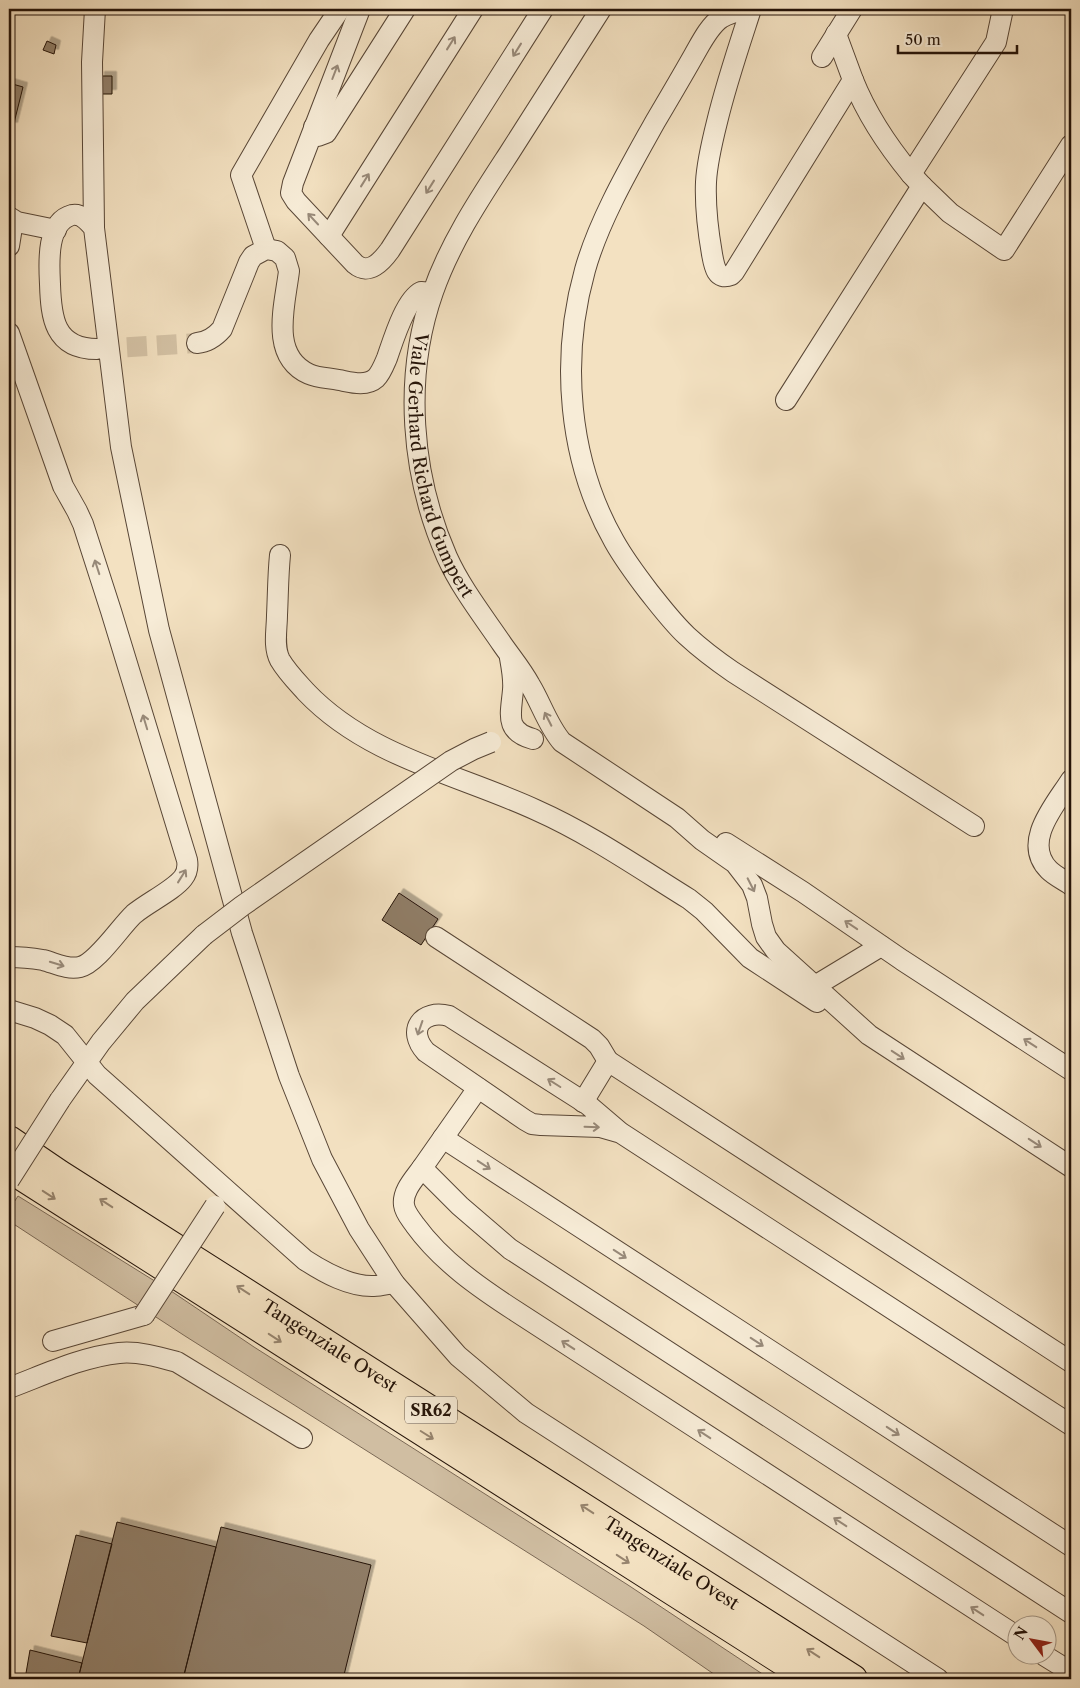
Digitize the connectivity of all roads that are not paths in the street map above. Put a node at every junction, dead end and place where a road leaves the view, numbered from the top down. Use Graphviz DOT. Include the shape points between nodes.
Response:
graph roads {
  1 [pos="95,9"];
  2 [pos="340,9"];
  3 [pos="360,9"];
  4 [pos="404,9"];
  5 [pos="473,9"];
  6 [pos="543,9"];
  7 [pos="601,9"];
  8 [pos="747,9"];
  9 [pos="751,9"];
  10 [pos="852,9"];
  11 [pos="1003,9"];
  12 [pos="836,34"];
  13 [pos="822,57"];
  14 [pos="852,80"];
  15 [pos="314,127"];
  16 [pos="1071,145"];
  17 [pos="916,180"];
  18 [pos="11,219"];
  19 [pos="94,228"];
  20 [pos="56,230"];
  21 [pos="329,236"];
  22 [pos="9,246"];
  23 [pos="266,249"];
  24 [pos="432,293"];
  25 [pos="9,333"];
  26 [pos="197,343"];
  27 [pos="97,349"];
  28 [pos="786,400"];
  29 [pos="280,555"];
  30 [pos="521,680"];
  31 [pos="533,738"];
  32 [pos="572,749"];
  33 [pos="1071,780"];
  34 [pos="677,818"];
  35 [pos="974,826"];
  36 [pos="1071,885"];
  37 [pos="436,937"];
  38 [pos="881,946"];
  39 [pos="9,957"];
  40 [pos="809,990"];
  41 [pos="9,1010"];
  42 [pos="608,1062"];
  43 [pos="87,1063"];
  44 [pos="1071,1070"];
  45 [pos="478,1088"];
  46 [pos="583,1102"];
  47 [pos="622,1133"];
  48 [pos="443,1138"];
  49 [pos="9,1140"];
  50 [pos="1071,1167"];
  51 [pos="9,1168"];
  52 [pos="422,1168"];
  53 [pos="9,1180"];
  54 [pos="228,1191"];
  55 [pos="394,1284"];
  56 [pos="53,1341"];
  57 [pos="1071,1362"];
  58 [pos="9,1388"];
  59 [pos="1071,1425"];
  60 [pos="302,1438"];
  61 [pos="1071,1546"];
  62 [pos="1071,1613"];
  63 [pos="1008,1631"];
  64 [pos="1058,1664"];
  65 [pos="1071,1672"];
  66 [pos="810,1679"];
  67 [pos="853,1679"];
  68 [pos="938,1679"];
  1 -- 19 [label="street" via="92,62"];
  2 -- 23 [label="street" via="241,175"];
  15 -- 3 [label="street, one-way"];
  4 -- 15 [label="street" via="326,134 318,136"];
  21 -- 5 [label="street, one-way"];
  6 -- 21 [label="street, one-way" via="386,255 372,267 363,269"];
  7 -- 24 [label="street, Viale Gerhard Richard Gumpert" via="450,250"];
  8 -- 35 [label="street" via="721,18 706,35 621,185 593,246 578,297 573,335 572,407 585,472 600,512 632,570 686,634 732,672"];
  9 -- 14 [label="street" via="723,96 710,148 706,182 708,230 716,270 721,276 734,272"];
  10 -- 12 [label="street"];
  11 -- 17 [label="street" via="996,42"];
  12 -- 13 [label="street"];
  12 -- 14 [label="street"];
  14 -- 17 [label="street" via="885,141"];
  21 -- 15 [label="street, one-way" via="292,193"];
  16 -- 17 [label="street" via="1004,250 950,213"];
  17 -- 28 [label="street"];
  18 -- 20 [label="street"];
  18 -- 22 [label="street"];
  19 -- 20 [label="street" via="76,215 67,217"];
  19 -- 55 [label="street" via="121,447 159,630 239,924 289,1076 322,1159 359,1229"];
  20 -- 27 [label="street" via="49,257 52,316 62,336 70,342 87,349"];
  23 -- 24 [label="street" via="282,254 288,264 282,326 284,348 300,369 314,375 354,383 376,378 410,301 420,292"];
  23 -- 26 [label="street" via="249,262 222,329 210,339"];
  24 -- 30 [label="street, Viale Gerhard Richard Gumpert" via="422,334 414,428 425,493 448,559 510,655"];
  39 -- 25 [label="street, one-way" via="37,959 70,968 84,966 133,915 177,884 188,866 83,524 63,486"];
  29 -- 40 [label="street" via="277,652 293,678 337,720 404,758 536,810 578,831 704,911 750,958"];
  30 -- 31 [label="street" via="511,719 520,734"];
  32 -- 30 [label="street, one-way" via="558,738"];
  31 -- 32 [label="street"];
  31 -- 43 [label="street, bridge" via="491,742 451,761 242,906 204,935 135,1001"];
  32 -- 34 [label="street"];
  33 -- 36 [label="street" via="1043,825 1038,847 1048,869"];
  38 -- 34 [label="street, one-way" via="707,830"];
  34 -- 40 [label="street, one-way" via="744,873 757,898 766,937"];
  37 -- 42 [label="street" via="592,1039"];
  38 -- 40 [label="street"];
  44 -- 38 [label="street, one-way"];
  40 -- 50 [label="street, one-way" via="868,1035"];
  41 -- 43 [label="street" via="35,1018 65,1035"];
  42 -- 46 [label="street"];
  42 -- 57 [label="street"];
  43 -- 53 [label="street, bridge"];
  43 -- 54 [label="street"];
  46 -- 45 [label="street, one-way" via="449,1016 426,1016 417,1030 420,1046"];
  45 -- 47 [label="street, one-way" via="532,1124 600,1127"];
  45 -- 48 [label="street"];
  46 -- 47 [label="street"];
  47 -- 59 [label="street"];
  48 -- 52 [label="street"];
  48 -- 61 [label="street, one-way"];
  67 -- 49 [label="highway, Tangenziale Ovest / SR62, one-way"];
  51 -- 66 [label="highway, Tangenziale Ovest / SR62, one-way"];
  52 -- 62 [label="street" via="466,1212 510,1249"];
  63 -- 52 [label="street, one-way" via="464,1275 423,1236 407,1213 404,1205 406,1192"];
  54 -- 55 [label="street" via="305,1260 322,1271 367,1286"];
  54 -- 56 [label="street, bridge" via="144,1315"];
  55 -- 68 [label="street" via="458,1356 526,1413"];
  58 -- 60 [label="street" via="87,1359 121,1353 158,1356 177,1362"];
  64 -- 65 [label="street"];
}
